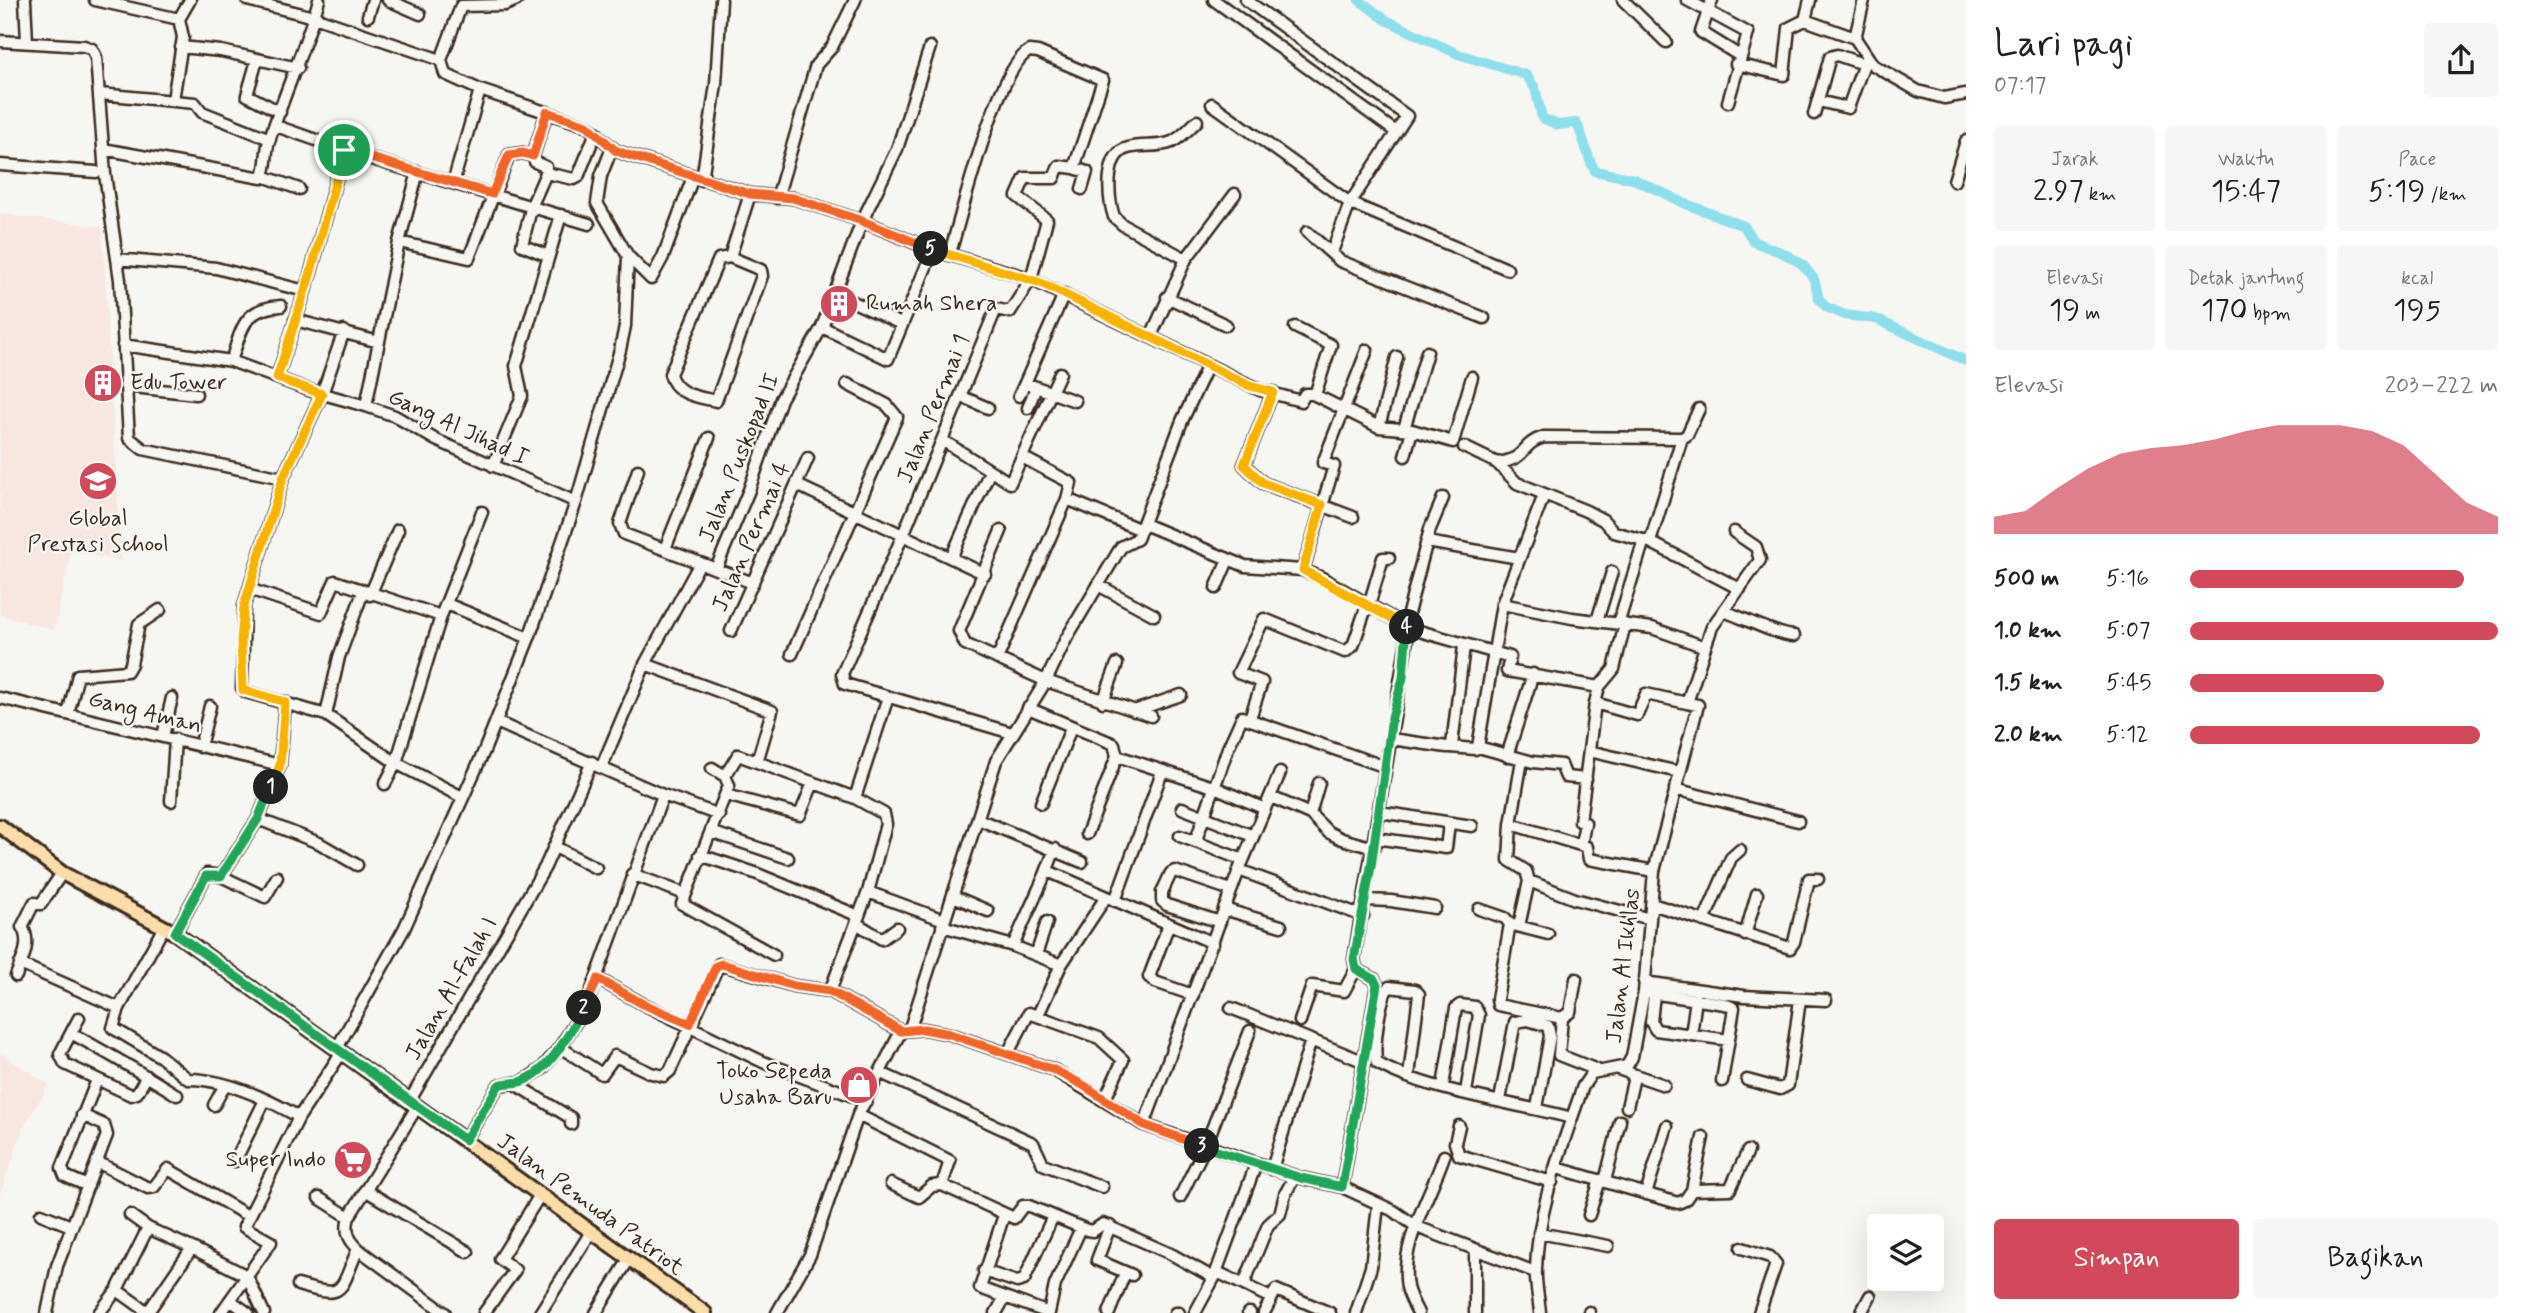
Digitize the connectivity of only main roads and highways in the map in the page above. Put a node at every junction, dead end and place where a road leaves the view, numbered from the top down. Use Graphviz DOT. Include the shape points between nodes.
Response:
graph roads {
  1 [pos="0,826"];
  2 [pos="700,1312"];
  1 -- 2 [label="main road, Jalan Pemuda Patriot" via="62,873 170,930"];
}
